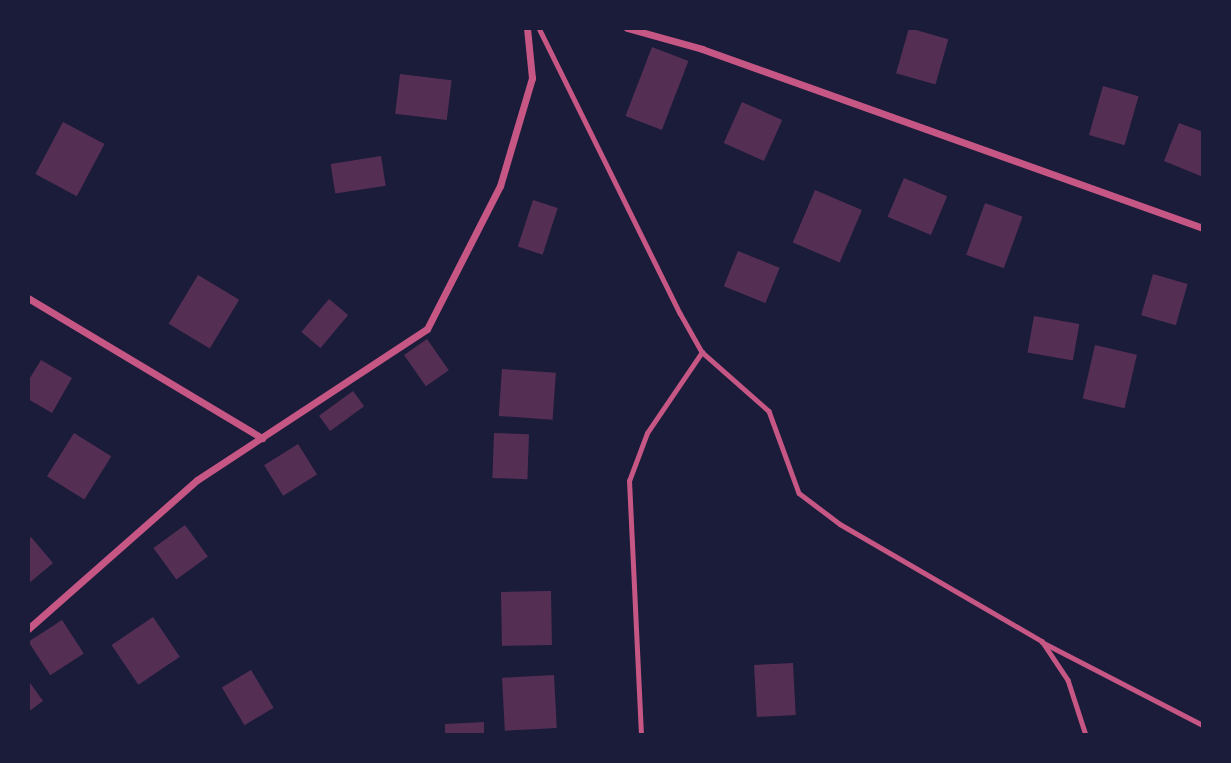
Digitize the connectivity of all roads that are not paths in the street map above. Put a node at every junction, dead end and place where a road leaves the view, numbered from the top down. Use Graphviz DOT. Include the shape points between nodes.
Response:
graph roads {
  1 [pos="527,28"];
  2 [pos="539,28"];
  3 [pos="627,28"];
  4 [pos="1203,228"];
  5 [pos="28,298"];
  6 [pos="702,352"];
  7 [pos="262,438"];
  8 [pos="28,629"];
  9 [pos="1042,641"];
  10 [pos="1203,725"];
  11 [pos="641,735"];
  12 [pos="1086,735"];
  1 -- 7 [label="street" via="532,78 500,186 427,329"];
  2 -- 6 [label="lane"];
  3 -- 4 [label="street" via="702,49"];
  5 -- 7 [label="street"];
  6 -- 9 [label="lane" via="769,411 799,493 840,524"];
  6 -- 11 [label="lane" via="647,433 629,481"];
  7 -- 8 [label="street" via="197,480"];
  9 -- 10 [label="lane"];
  9 -- 12 [label="lane" via="1068,680"];
}
